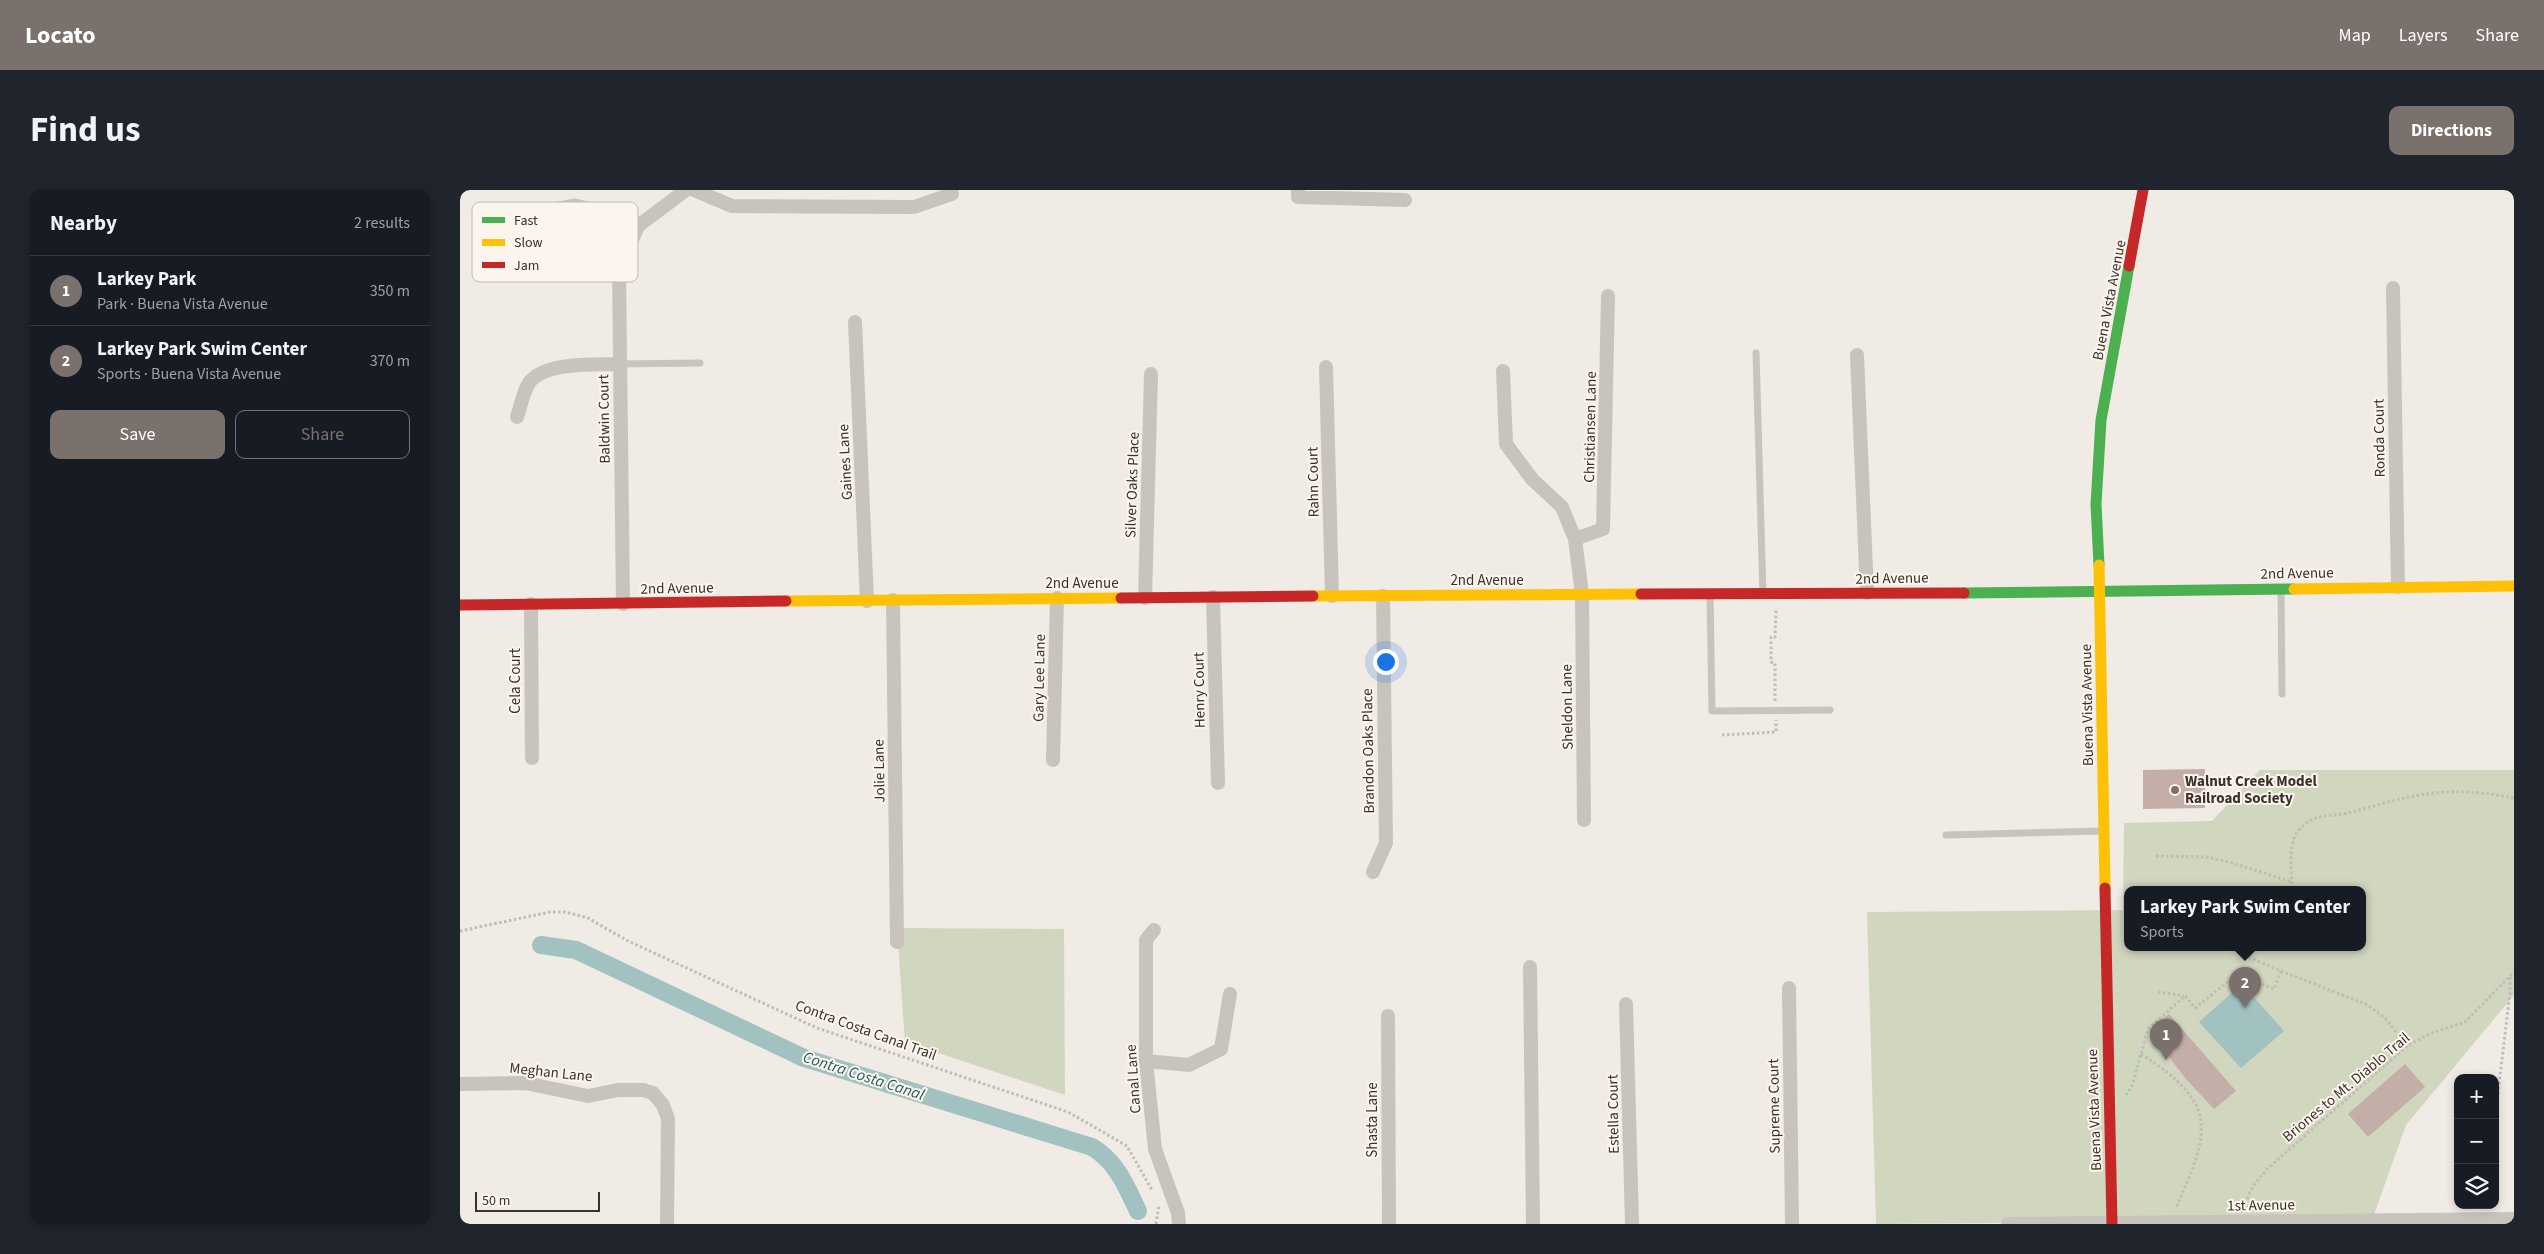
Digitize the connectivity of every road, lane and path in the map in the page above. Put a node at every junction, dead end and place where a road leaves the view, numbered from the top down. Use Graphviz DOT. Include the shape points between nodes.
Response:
graph roads {
  1 [pos="686,190"];
  2 [pos="694,190"];
  3 [pos="1298,190"];
  4 [pos="2143,190"];
  5 [pos="952,194"];
  6 [pos="1405,200"];
  7 [pos="638,226"];
  8 [pos="619,282"];
  9 [pos="2393,288"];
  10 [pos="1608,296"];
  11 [pos="855,322"];
  12 [pos="1756,353"];
  13 [pos="1857,355"];
  14 [pos="700,363"];
  15 [pos="619,364"];
  16 [pos="1326,367"];
  17 [pos="1503,371"];
  18 [pos="1151,374"];
  19 [pos="517,417"];
  20 [pos="1575,540"];
  21 [pos="2514,586"];
  22 [pos="2398,587"];
  23 [pos="2281,588"];
  24 [pos="2100,590"];
  25 [pos="1867,593"];
  26 [pos="1582,594"];
  27 [pos="1710,594"];
  28 [pos="1763,595"];
  29 [pos="1332,596"];
  30 [pos="1383,596"];
  31 [pos="1213,597"];
  32 [pos="1057,598"];
  33 [pos="1145,598"];
  34 [pos="893,600"];
  35 [pos="867,601"];
  36 [pos="531,604"];
  37 [pos="623,604"];
  38 [pos="460,605"];
  39 [pos="1776,610"];
  40 [pos="2282,694"];
  41 [pos="1776,710"];
  42 [pos="1830,710"];
  43 [pos="1722,735"];
  44 [pos="532,758"];
  45 [pos="1053,760"];
  46 [pos="1218,783"];
  47 [pos="2514,798"];
  48 [pos="1584,820"];
  49 [pos="2104,831"];
  50 [pos="1946,834"];
  51 [pos="2156,856"];
  52 [pos="1373,872"];
  53 [pos="2292,882"];
  54 [pos="2292,886"];
  55 [pos="1154,930"];
  56 [pos="460,931"];
  57 [pos="897,942"];
  58 [pos="2248,951"];
  59 [pos="1530,967"];
  60 [pos="2281,971"];
  61 [pos="2514,972"];
  62 [pos="2510,975"];
  63 [pos="1789,988"];
  64 [pos="2158,992"];
  65 [pos="1230,994"];
  66 [pos="2185,996"];
  67 [pos="2509,1003"];
  68 [pos="2514,1003"];
  69 [pos="1626,1004"];
  70 [pos="1388,1016"];
  71 [pos="2407,1046"];
  72 [pos="2141,1054"];
  73 [pos="1146,1061"];
  74 [pos="460,1084"];
  75 [pos="2108,1098"];
  76 [pos="2496,1119"];
  77 [pos="2514,1219"];
  78 [pos="2237,1221"];
  79 [pos="2170,1222"];
  80 [pos="2467,1222"];
  81 [pos="2112,1223"];
  82 [pos="667,1224"];
  83 [pos="1156,1224"];
  84 [pos="1178,1224"];
  85 [pos="1388,1224"];
  86 [pos="1534,1224"];
  87 [pos="1632,1224"];
  88 [pos="1792,1224"];
  89 [pos="2008,1224"];
  1 -- 7 [label="street"];
  2 -- 5 [label="street" via="732,206 914,207"];
  3 -- 6 [label="street" via="1298,197"];
  4 -- 24 [label="street, Buena Vista Avenue" via="2101,420 2096,504"];
  8 -- 15 [label="street"];
  9 -- 22 [label="street, Ronda Court"];
  10 -- 20 [label="street, Christiansen Lane" via="1603,529"];
  11 -- 35 [label="street, Gaines Lane"];
  12 -- 28 [label="lane"];
  13 -- 25 [label="street"];
  14 -- 15 [label="lane"];
  15 -- 19 [label="street, Baldwin Court" via="555,368 539,375 529,383"];
  15 -- 37 [label="street, Baldwin Court"];
  16 -- 29 [label="street, Rahn Court"];
  17 -- 20 [label="street, Sheldon Lane" via="1506,444 1532,479 1562,507"];
  18 -- 33 [label="street, Silver Oaks Place"];
  20 -- 26 [label="street, Sheldon Lane"];
  21 -- 22 [label="street, 2nd Avenue"];
  22 -- 23 [label="street, 2nd Avenue"];
  23 -- 24 [label="street, 2nd Avenue"];
  23 -- 40 [label="lane"];
  24 -- 25 [label="street, 2nd Avenue"];
  24 -- 49 [label="street, Buena Vista Avenue"];
  25 -- 28 [label="street, 2nd Avenue"];
  26 -- 27 [label="street, 2nd Avenue"];
  26 -- 30 [label="street, 2nd Avenue"];
  26 -- 48 [label="street, Sheldon Lane"];
  27 -- 28 [label="street, 2nd Avenue"];
  27 -- 41 [label="lane" via="1712,710"];
  29 -- 30 [label="street, 2nd Avenue"];
  29 -- 31 [label="street, 2nd Avenue"];
  30 -- 52 [label="street, Brandon Oaks Place" via="1386,843"];
  31 -- 33 [label="street, 2nd Avenue"];
  31 -- 46 [label="street, Henry Court"];
  32 -- 33 [label="street, 2nd Avenue"];
  32 -- 34 [label="street, 2nd Avenue"];
  32 -- 45 [label="street, Gary Lee Lane"];
  34 -- 35 [label="street, 2nd Avenue"];
  34 -- 57 [label="street, Jolie Lane"];
  35 -- 37 [label="street, 2nd Avenue"];
  36 -- 37 [label="street, 2nd Avenue"];
  36 -- 38 [label="street, 2nd Avenue"];
  36 -- 44 [label="street, Cela Court"];
  39 -- 41 [label="path" via="1775,637 1771,637"];
  41 -- 42 [label="lane"];
  41 -- 43 [label="path" via="1776,732"];
  47 -- 53 [label="path" via="2448,792 2317,816 2298,831 2293,843"];
  49 -- 50 [label="lane"];
  49 -- 75 [label="street, Buena Vista Avenue"];
  51 -- 53 [label="path" via="2206,857"];
  53 -- 54 [label="path"];
  55 -- 73 [label="street, Canal Lane" via="1146,940"];
  56 -- 83 [label="path, Contra Costa Canal Trail" via="537,914 565,912 588,918 628,941 817,1028 1068,1112 1127,1146 1159,1205"];
  58 -- 60 [label="path" via="2246,956"];
  59 -- 86 [label="street"];
  60 -- 66 [label="path" via="2274,989 2243,970 2195,1008"];
  60 -- 71 [label="path" via="2368,1005 2386,1020"];
  61 -- 62 [label="path, Briones to Mt. Diablo Trail"];
  62 -- 67 [label="path"];
  62 -- 71 [label="path, Briones to Mt. Diablo Trail" via="2465,1022 2431,1033"];
  63 -- 88 [label="street, Supreme Court"];
  64 -- 66 [label="path"];
  65 -- 73 [label="street" via="1221,1049 1188,1064"];
  66 -- 72 [label="path" via="2148,1029"];
  67 -- 68 [label="path"];
  67 -- 76 [label="path"];
  69 -- 87 [label="street, Estella Court"];
  70 -- 85 [label="street, Shasta Lane"];
  71 -- 78 [label="path, Briones to Mt. Diablo Trail" via="2267,1169 2253,1186"];
  72 -- 75 [label="path" via="2127,1094"];
  72 -- 79 [label="path" via="2171,1074 2191,1094 2202,1125 2203,1135 2195,1165"];
  73 -- 84 [label="street, Canal Lane" via="1155,1149 1178,1213"];
  74 -- 82 [label="street, Meghan Lane" via="525,1083 588,1096 618,1090 653,1093 663,1105 668,1119"];
  75 -- 81 [label="street, Buena Vista Avenue"];
  77 -- 80 [label="street, 1st Avenue"];
  78 -- 79 [label="street, 1st Avenue"];
  78 -- 80 [label="street, 1st Avenue"];
  79 -- 81 [label="street, 1st Avenue"];
  81 -- 89 [label="street, 1st Avenue"];
}
